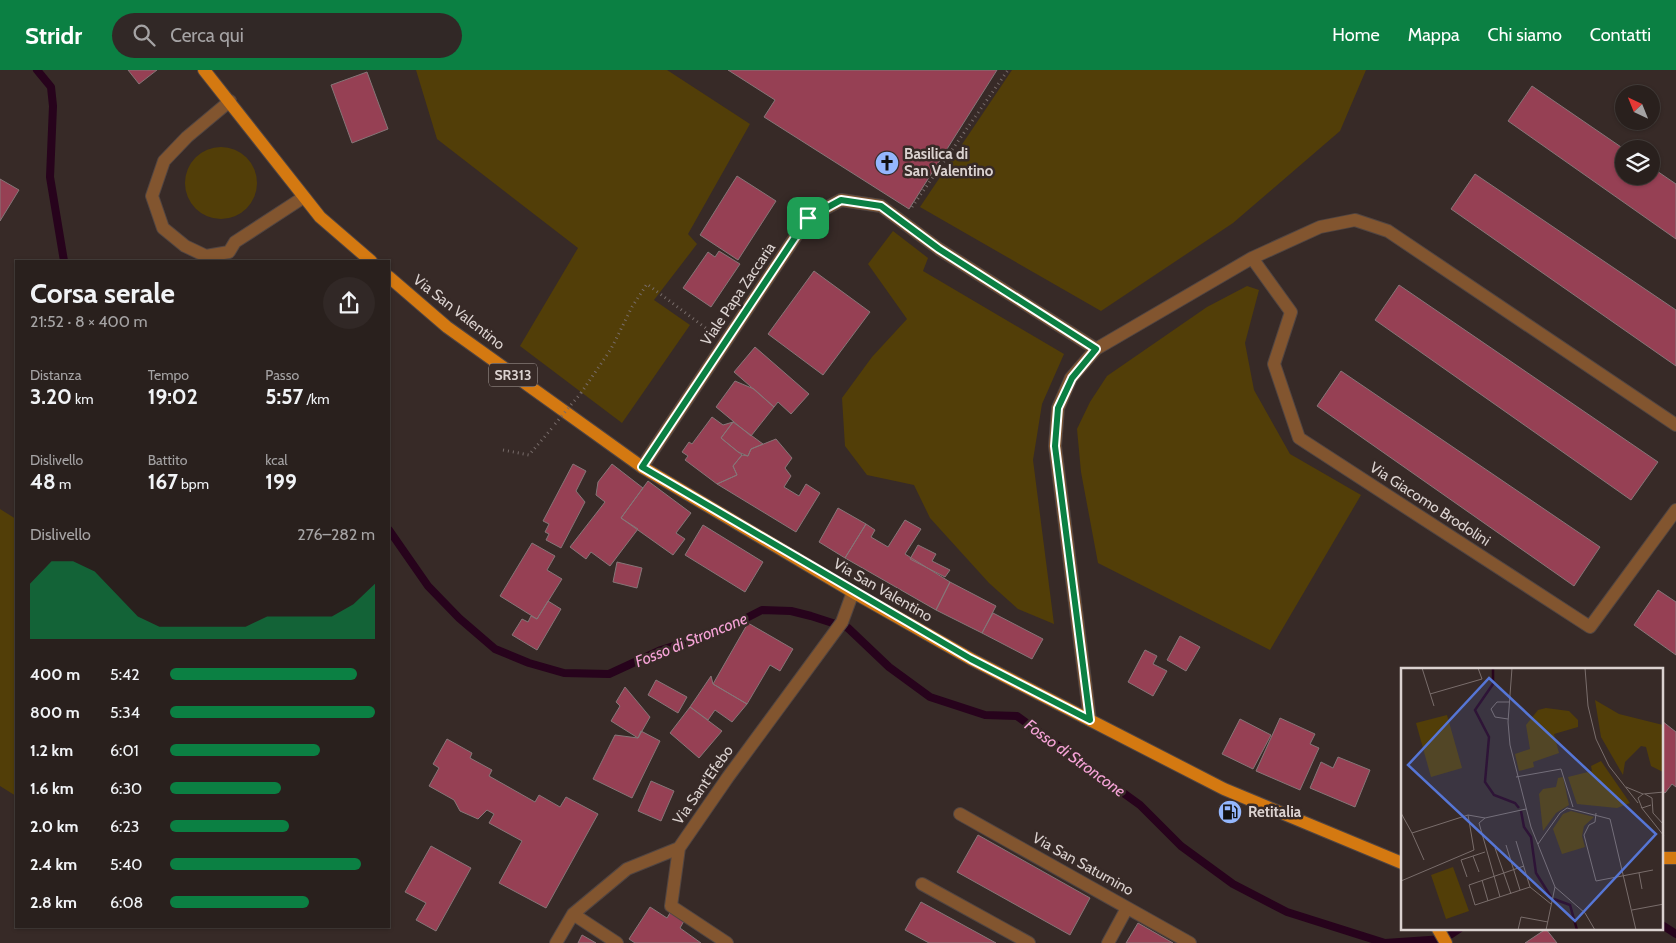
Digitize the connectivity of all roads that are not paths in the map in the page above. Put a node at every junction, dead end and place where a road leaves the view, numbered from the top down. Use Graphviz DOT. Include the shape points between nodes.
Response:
graph roads {
  1 [pos="204,70"];
  2 [pos="230,101"];
  3 [pos="304,196"];
  4 [pos="1252,258"];
  5 [pos="370,260"];
  6 [pos="390,278"];
  7 [pos="1096,349"];
  8 [pos="1676,425"];
  9 [pos="642,467"];
  10 [pos="1676,510"];
  11 [pos="853,592"];
  12 [pos="1090,720"];
  13 [pos="960,814"];
  14 [pos="679,848"];
  15 [pos="1401,864"];
  16 [pos="922,884"];
  17 [pos="1127,908"];
  18 [pos="573,914"];
  19 [pos="1439,930"];
  20 [pos="556,943"];
  21 [pos="617,943"];
  22 [pos="727,943"];
  23 [pos="1029,943"];
  24 [pos="1108,943"];
  25 [pos="1190,943"];
  26 [pos="1446,943"];
  1 -- 2 [label="main road"];
  2 -- 3 [label="main road"];
  2 -- 3 [label="street" via="164,161 152,196 163,228 185,246 206,256 228,252 235,242"];
  3 -- 5 [label="main road" via="320,217"];
  4 -- 7 [label="street"];
  4 -- 8 [label="street" via="1320,227 1355,220 1388,232"];
  4 -- 10 [label="street, Via Giacomo Brodolini" via="1291,312 1274,364 1299,438 1590,627"];
  6 -- 9 [label="main road, Via San Valentino / SR313" via="447,327"];
  7 -- 9 [label="street, Viale Papa Zaccaria" via="939,249 881,206 841,200 808,218"];
  7 -- 12 [label="street" via="1072,378 1058,408 1055,446"];
  9 -- 11 [label="main road, Via San Valentino / SR313"];
  11 -- 12 [label="main road, Via San Valentino / SR313" via="971,659"];
  11 -- 14 [label="street, Via Sant'Efebo" via="842,622"];
  12 -- 15 [label="main road, Via San Valentino / SR313" via="1224,789"];
  13 -- 17 [label="street, Via San Saturnino"];
  14 -- 18 [label="street, Via Sant'Efebo" via="627,869"];
  14 -- 22 [label="street" via="671,906"];
  16 -- 23 [label="street"];
  17 -- 24 [label="street"];
  17 -- 25 [label="street, Via San Saturnino"];
  18 -- 20 [label="street, Via Sant'Efebo"];
  18 -- 21 [label="street"];
  19 -- 26 [label="main road"];
}
